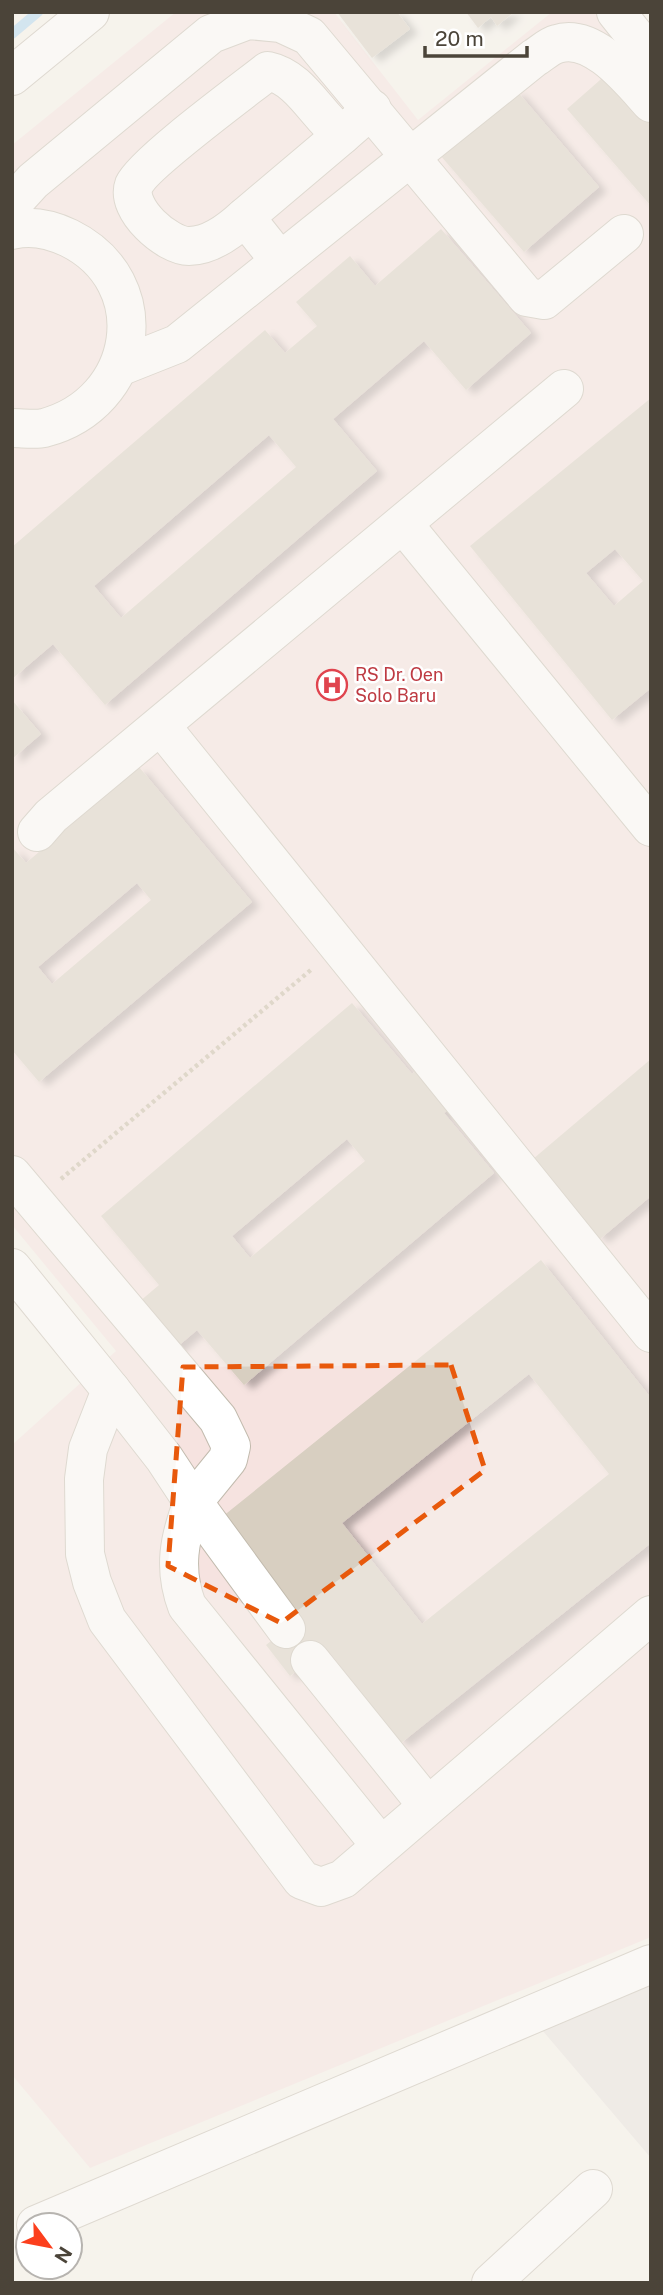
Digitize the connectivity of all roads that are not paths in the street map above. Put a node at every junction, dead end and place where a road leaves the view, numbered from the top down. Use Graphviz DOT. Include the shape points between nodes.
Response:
graph roads {
  1 [pos="90,12"];
  2 [pos="616,12"];
  3 [pos="651,57"];
  4 [pos="12,76"];
  5 [pos="651,103"];
  6 [pos="372,110"];
  7 [pos="342,135"];
  8 [pos="412,156"];
  9 [pos="12,204"];
  10 [pos="245,217"];
  11 [pos="12,230"];
  12 [pos="624,234"];
  13 [pos="281,261"];
  14 [pos="120,367"];
  15 [pos="564,389"];
  16 [pos="28,428"];
  17 [pos="12,457"];
  18 [pos="404,524"];
  19 [pos="161,726"];
  20 [pos="651,827"];
  21 [pos="37,832"];
  22 [pos="23,1188"];
  23 [pos="12,1268"];
  24 [pos="651,1333"];
  25 [pos="111,1390"];
  26 [pos="193,1502"];
  27 [pos="651,1615"];
  28 [pos="286,1629"];
  29 [pos="310,1660"];
  30 [pos="427,1805"];
  31 [pos="382,1846"];
  32 [pos="651,1964"];
  33 [pos="593,2189"];
  34 [pos="69,2211"];
  35 [pos="491,2283"];
  1 -- 4 [label="street"];
  2 -- 3 [label="street"];
  5 -- 8 [label="street" via="614,62 590,48 558,43"];
  6 -- 7 [label="street"];
  6 -- 8 [label="street"];
  6 -- 9 [label="street" via="309,36 281,23 248,20 211,34 33,181"];
  7 -- 10 [label="street"];
  7 -- 10 [label="street" via="295,83 268,71 150,166 134,185 133,202 154,230 188,246 228,232"];
  8 -- 12 [label="street" via="508,277 535,301 544,300"];
  8 -- 13 [label="street"];
  10 -- 13 [label="street"];
  11 -- 14 [label="street" via="55,231 86,246 109,270 124,301 127,334"];
  13 -- 14 [label="street" via="177,344"];
  14 -- 16 [label="street" via="108,389 89,408"];
  15 -- 18 [label="street"];
  16 -- 17 [label="street"];
  18 -- 19 [label="street"];
  18 -- 20 [label="street"];
  19 -- 21 [label="street"];
  19 -- 24 [label="street"];
  22 -- 26 [label="street" via="218,1419 231,1446 228,1459"];
  23 -- 25 [label="street"];
  25 -- 26 [label="street"];
  25 -- 31 [label="street" via="88,1449 84,1479 85,1554 107,1620 302,1880 321,1886 343,1879"];
  26 -- 28 [label="street"];
  26 -- 31 [label="street" via="182,1529 177,1561 187,1606"];
  27 -- 30 [label="street"];
  29 -- 30 [label="street"];
  30 -- 31 [label="street"];
  32 -- 34 [label="street"];
  33 -- 35 [label="street"];
}
